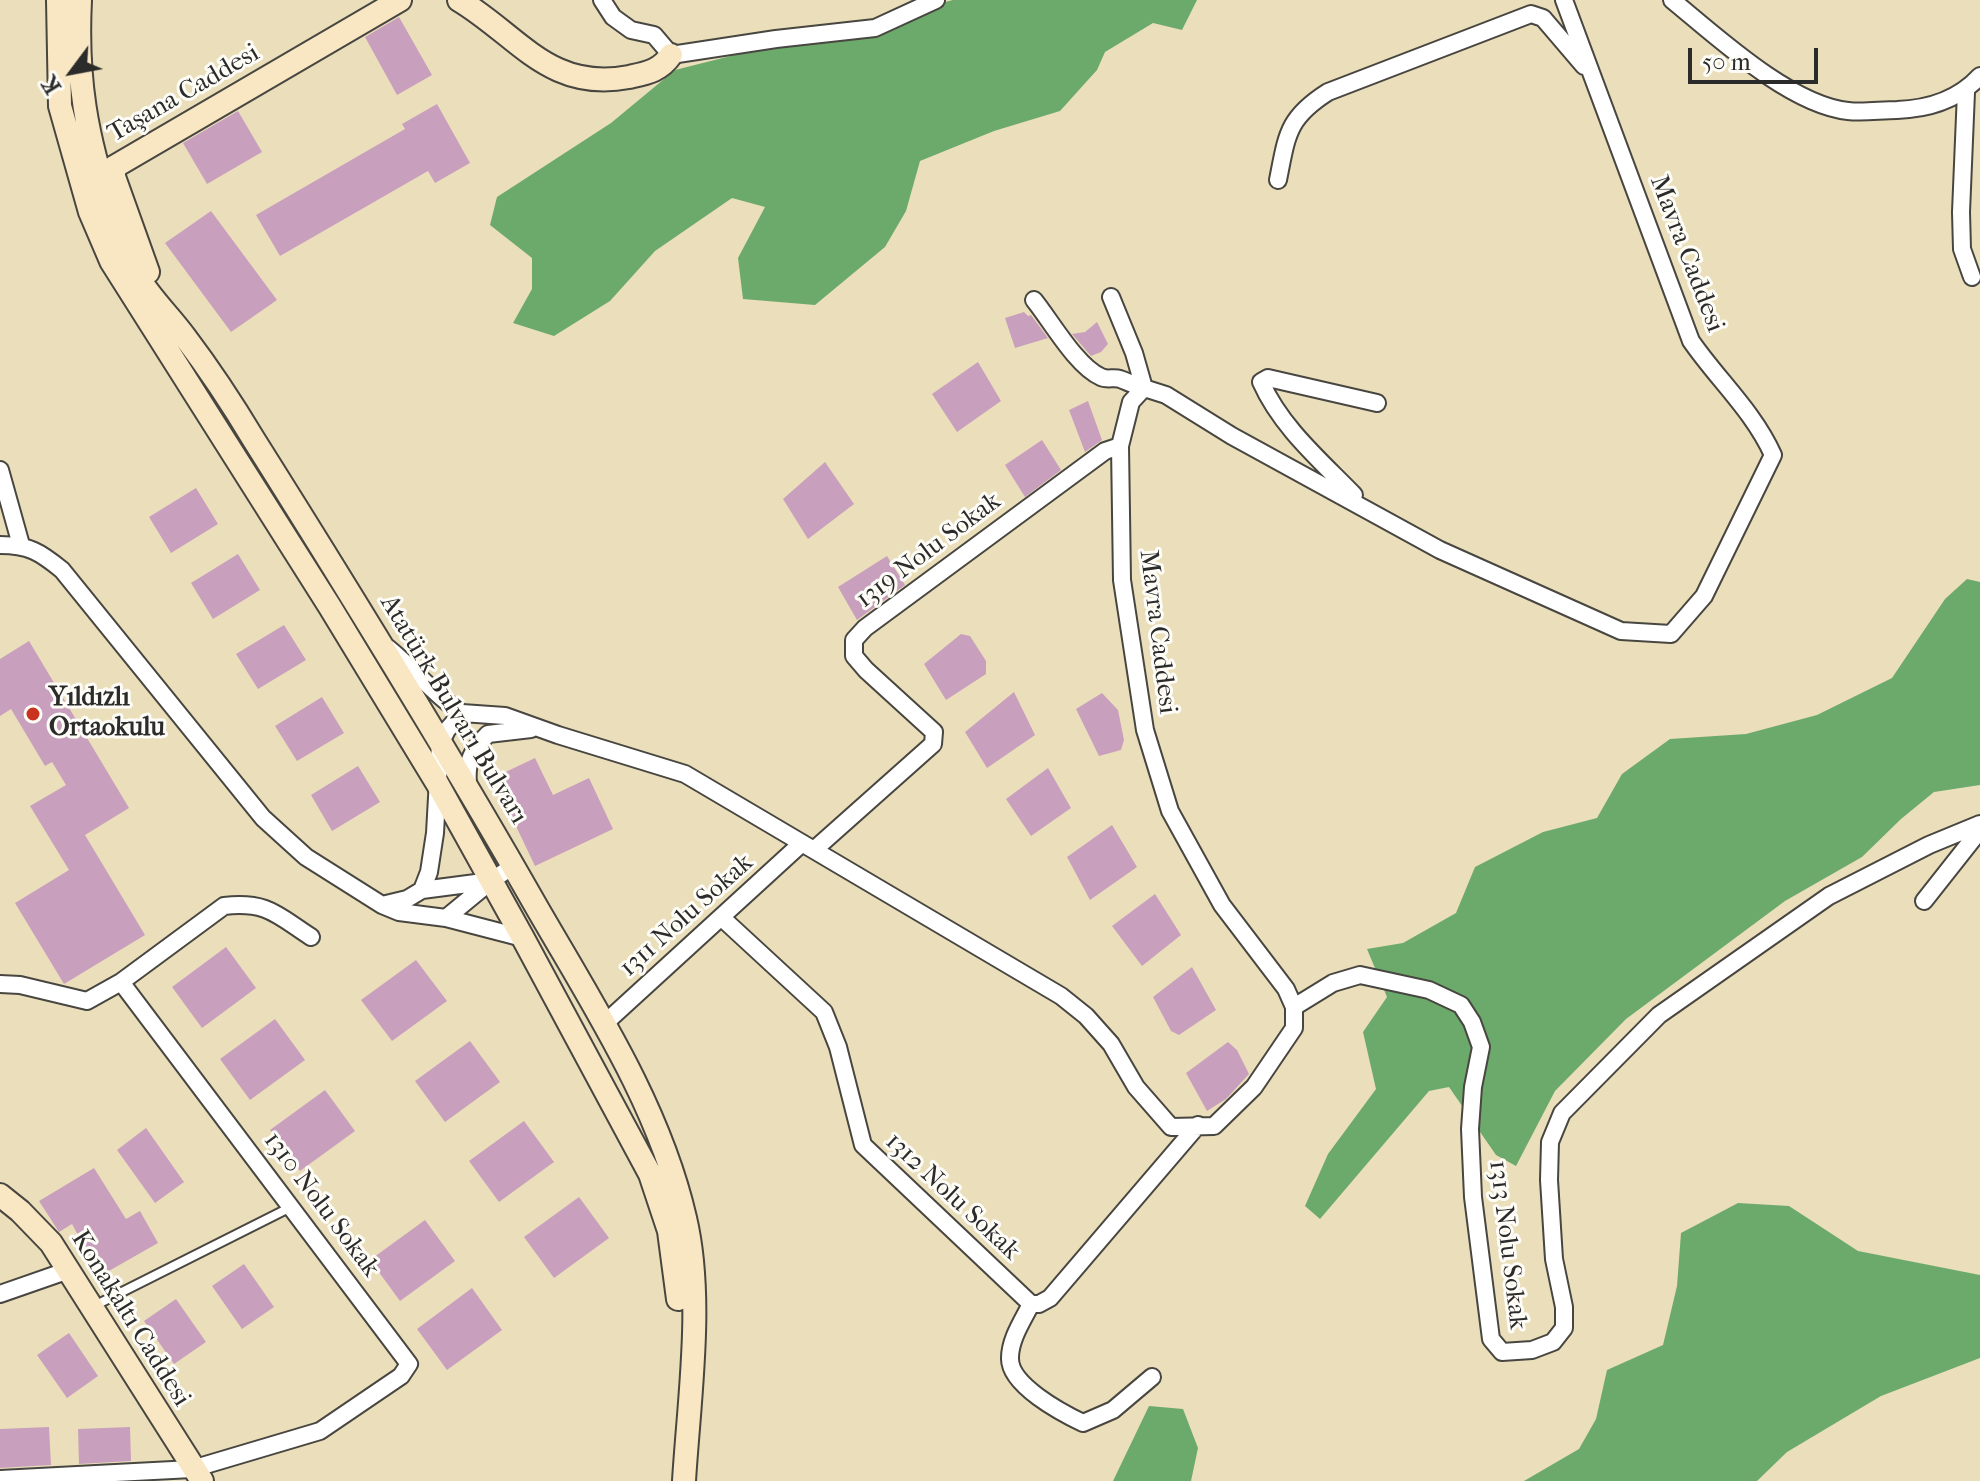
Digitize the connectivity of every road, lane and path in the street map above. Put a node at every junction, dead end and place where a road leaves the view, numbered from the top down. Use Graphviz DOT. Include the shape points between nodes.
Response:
graph roads {
  1 [pos="58,0"];
  2 [pos="80,0"];
  3 [pos="400,0"];
  4 [pos="459,0"];
  5 [pos="478,0"];
  6 [pos="602,0"];
  7 [pos="936,0"];
  8 [pos="1564,0"];
  9 [pos="1672,0"];
  10 [pos="497,26"];
  11 [pos="671,55"];
  12 [pos="1590,73"];
  13 [pos="1980,76"];
  14 [pos="1966,92"];
  15 [pos="1278,180"];
  16 [pos="1972,277"];
  17 [pos="151,295"];
  18 [pos="1111,297"];
  19 [pos="1034,300"];
  20 [pos="1144,388"];
  21 [pos="1377,403"];
  22 [pos="1120,446"];
  23 [pos="0,470"];
  24 [pos="1366,508"];
  25 [pos="0,545"];
  26 [pos="21,545"];
  27 [pos="382,643"];
  28 [pos="465,715"];
  29 [pos="545,729"];
  30 [pos="440,744"];
  31 [pos="437,783"];
  32 [pos="469,790"];
  33 [pos="1980,824"];
  34 [pos="1980,830"];
  35 [pos="808,846"];
  36 [pos="513,866"];
  37 [pos="491,881"];
  38 [pos="422,890"];
  39 [pos="1924,901"];
  40 [pos="382,905"];
  41 [pos="721,917"];
  42 [pos="446,918"];
  43 [pos="311,937"];
  44 [pos="523,938"];
  45 [pos="121,982"];
  46 [pos="0,984"];
  47 [pos="1294,1007"];
  48 [pos="604,1024"];
  49 [pos="1198,1125"];
  50 [pos="0,1195"];
  51 [pos="291,1207"];
  52 [pos="69,1270"];
  53 [pos="0,1294"];
  54 [pos="1031,1304"];
  55 [pos="90,1307"];
  56 [pos="1152,1377"];
  57 [pos="197,1475"];
  58 [pos="129,1477"];
  59 [pos="0,1479"];
  60 [pos="670,1481"];
  61 [pos="684,1481"];
  1 -- 31 [label="street, Atatürk Bulvarı Bulvarı" via="60,106 90,212 111,261"];
  2 -- 17 [label="street, Atatürk Bulvarı Bulvarı" via="78,39 87,131 122,246"];
  3 -- 17 [label="street, Taşana Caddesi" via="114,167 155,287"];
  4 -- 10 [label="street"];
  5 -- 10 [label="street"];
  6 -- 11 [label="street" via="613,17 631,30 654,35"];
  7 -- 11 [label="street" via="875,28"];
  8 -- 12 [label="street, Mavra Caddesi"];
  9 -- 14 [label="street" via="1755,67 1817,104 1847,111 1904,109 1933,106"];
  10 -- 11 [label="street" via="542,63 569,77 614,80 651,73"];
  12 -- 15 [label="street" via="1543,18 1531,14 1328,92 1307,105 1287,135"];
  12 -- 24 [label="street, Mavra Caddesi" via="1691,341 1750,412 1773,455 1704,596 1671,634 1621,631 1440,550"];
  13 -- 14 [label="street"];
  14 -- 16 [label="street" via="1962,249"];
  17 -- 27 [label="street, Atatürk Bulvarı Bulvarı" via="227,396"];
  18 -- 20 [label="street"];
  19 -- 20 [label="street" via="1087,367 1103,378"];
  20 -- 22 [label="street, Mavra Caddesi" via="1131,402"];
  20 -- 24 [label="street, Mavra Caddesi" via="1166,395"];
  21 -- 24 [label="street" via="1294,382 1261,382 1295,435"];
  22 -- 35 [label="street, 1319 Nolu Sokak" via="1105,451 854,640 854,656 934,732 933,744"];
  22 -- 47 [label="street, Mavra Caddesi" via="1122,580 1145,730 1170,811 1222,905"];
  23 -- 26 [label="street"];
  25 -- 26 [label="street"];
  26 -- 40 [label="street" via="44,554 62,570 263,818 306,857"];
  27 -- 28 [label="street"];
  27 -- 30 [label="street, Atatürk Bulvarı Bulvarı"];
  28 -- 29 [label="street" via="505,716"];
  28 -- 30 [label="street" via="454,721"];
  29 -- 32 [label="street" via="488,734 466,765"];
  29 -- 35 [label="street" via="685,774"];
  30 -- 31 [label="street"];
  30 -- 32 [label="street, Atatürk Bulvarı Bulvarı"];
  31 -- 37 [label="street, Atatürk Bulvarı Bulvarı"];
  31 -- 38 [label="street" via="432,857"];
  32 -- 36 [label="street, Atatürk Bulvarı Bulvarı"];
  33 -- 47 [label="street, 1313 Nolu Sokak" via="1816,905 1659,1015 1562,1113 1550,1142 1549,1180 1564,1328 1553,1342 1532,1350 1502,1352 1491,1339 1473,1197 1471,1115 1481,1047 1461,1005 1429,990 1360,975 1333,983"];
  34 -- 39 [label="street"];
  35 -- 41 [label="street, 1311 Nolu Sokak"];
  35 -- 49 [label="street" via="1061,996 1111,1044 1136,1087 1171,1127"];
  36 -- 37 [label="street"];
  36 -- 48 [label="street, Atatürk Bulvarı Bulvarı"];
  37 -- 38 [label="street"];
  37 -- 42 [label="street"];
  37 -- 44 [label="street, Atatürk Bulvarı Bulvarı"];
  38 -- 40 [label="street"];
  40 -- 42 [label="street" via="410,915"];
  41 -- 48 [label="street, 1311 Nolu Sokak"];
  41 -- 54 [label="street, 1312 Nolu Sokak" via="824,1012 863,1145"];
  42 -- 44 [label="street"];
  43 -- 45 [label="street" via="265,906 224,906"];
  44 -- 60 [label="street, Atatürk Bulvarı Bulvarı" via="650,1174 669,1231 679,1322"];
  45 -- 46 [label="street" via="87,1001"];
  45 -- 51 [label="street, 1310 Nolu Sokak"];
  47 -- 49 [label="street" via="1294,1028 1254,1087 1214,1126"];
  48 -- 61 [label="street, Atatürk Bulvarı Bulvarı" via="649,1113 686,1220 694,1320"];
  49 -- 54 [label="street" via="1050,1298"];
  50 -- 52 [label="street, Konakaltı Caddesi" via="51,1243"];
  51 -- 55 [label="lane"];
  51 -- 57 [label="street, 1310 Nolu Sokak" via="409,1364 401,1376 320,1431"];
  52 -- 53 [label="street"];
  52 -- 55 [label="street, Konakaltı Caddesi"];
  54 -- 56 [label="street" via="1015,1335 1013,1374 1056,1410 1083,1423 1113,1410"];
  55 -- 57 [label="street, Konakaltı Caddesi"];
  57 -- 58 [label="street"];
  58 -- 59 [label="street"];
}
